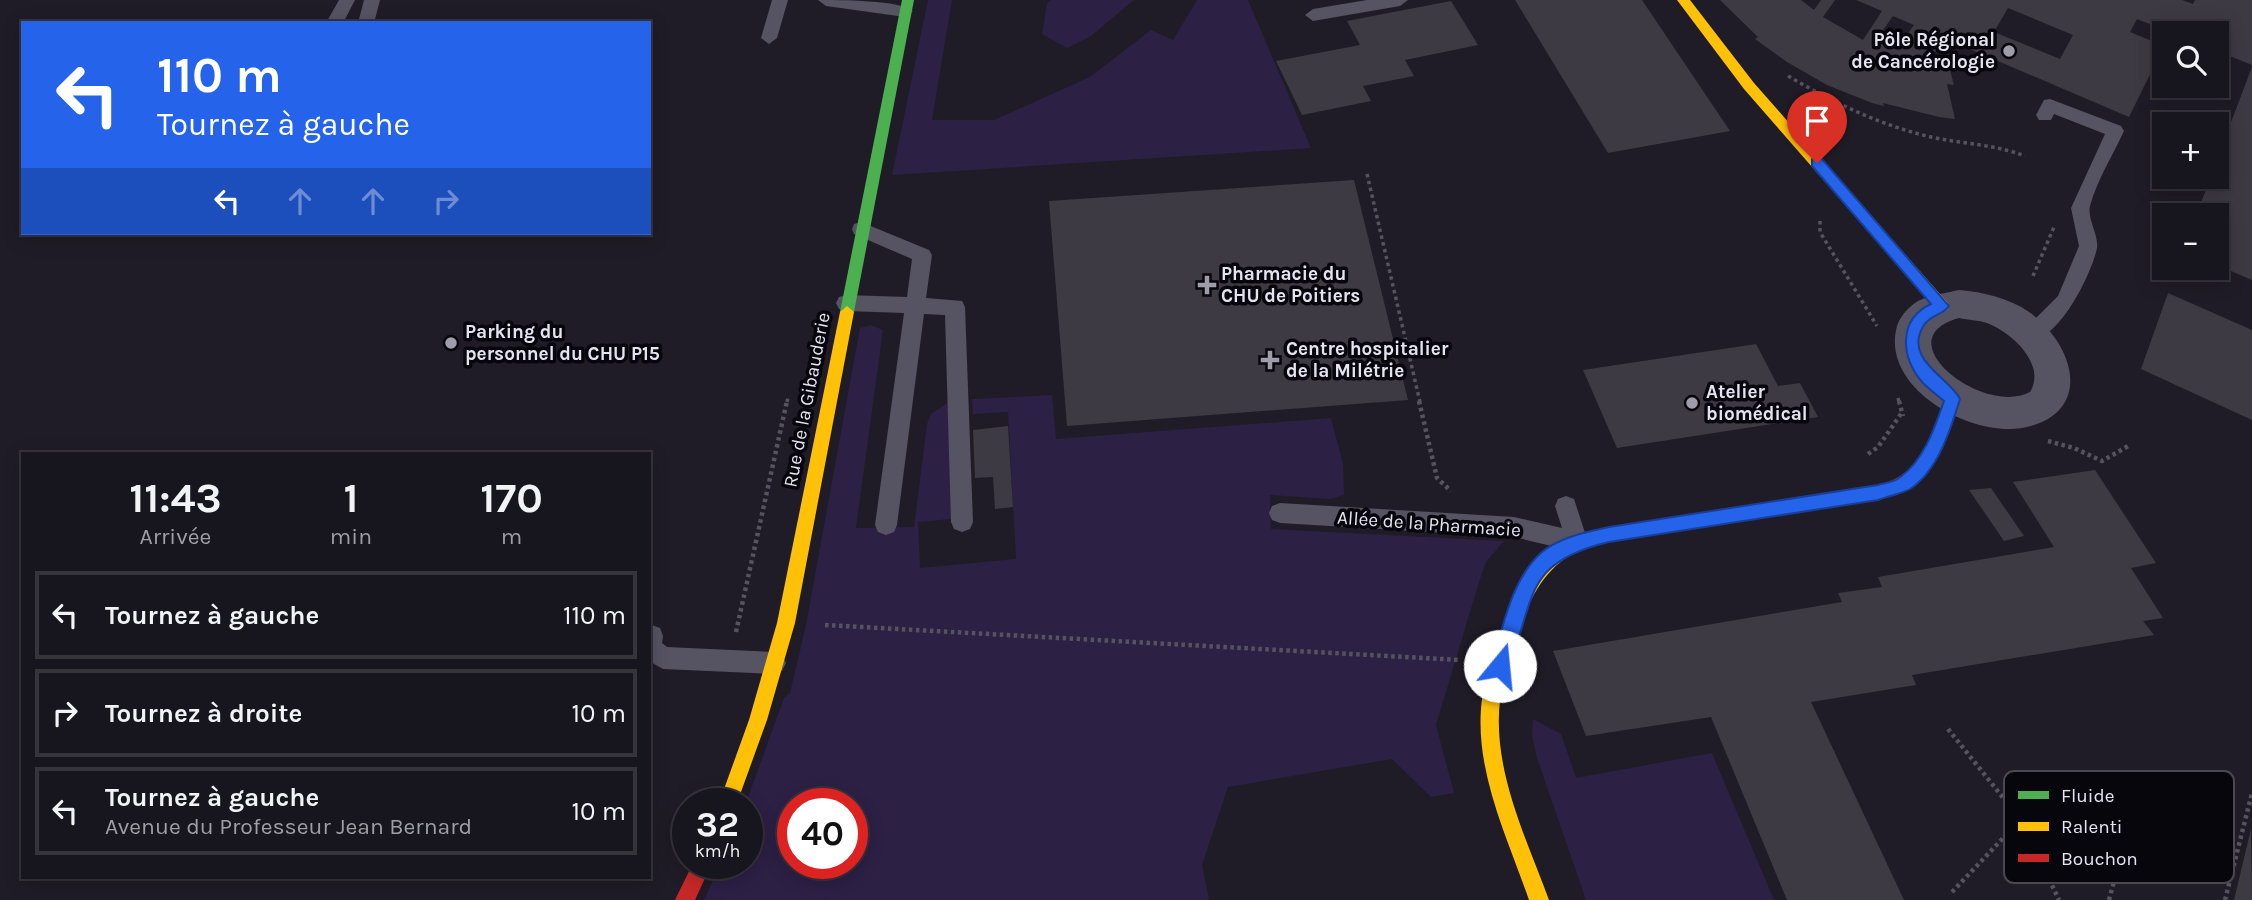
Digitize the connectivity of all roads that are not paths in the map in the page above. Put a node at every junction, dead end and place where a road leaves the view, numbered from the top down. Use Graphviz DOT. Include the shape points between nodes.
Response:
graph roads {
  1 [pos="347,0"];
  2 [pos="372,0"];
  3 [pos="826,0"];
  4 [pos="1400,0"];
  5 [pos="1683,0"];
  6 [pos="906,6"];
  7 [pos="778,7"];
  8 [pos="1313,15"];
  9 [pos="335,21"];
  10 [pos="365,21"];
  11 [pos="769,38"];
  12 [pos="2047,110"];
  13 [pos="861,229"];
  14 [pos="846,303"];
  15 [pos="915,305"];
  16 [pos="1942,306"];
  17 [pos="2031,333"];
  18 [pos="1952,399"];
  19 [pos="1566,506"];
  20 [pos="1280,513"];
  21 [pos="962,522"];
  22 [pos="886,525"];
  23 [pos="1577,542"];
  24 [pos="651,641"];
  25 [pos="774,663"];
  26 [pos="734,788"];
  27 [pos="695,879"];
  28 [pos="685,900"];
  29 [pos="1539,900"];
  1 -- 9 [label="lane"];
  2 -- 10 [label="lane"];
  3 -- 6 [label="lane"];
  4 -- 8 [label="lane"];
  5 -- 16 [label="street" via="1749,86"];
  6 -- 13 [label="street, Rue de la Gibauderie"];
  7 -- 11 [label="lane"];
  12 -- 17 [label="lane" via="2115,131 2080,208 2088,246 2066,300"];
  13 -- 14 [label="street, Rue de la Gibauderie"];
  13 -- 15 [label="lane" via="922,254"];
  14 -- 15 [label="lane"];
  14 -- 25 [label="street, Rue de la Gibauderie" via="786,623"];
  15 -- 21 [label="lane" via="956,307"];
  15 -- 22 [label="lane"];
  16 -- 17 [label="street" via="1987,309"];
  16 -- 18 [label="street" via="1917,323 1913,351 1928,379"];
  17 -- 18 [label="street" via="2053,366 2049,397 2037,408 1997,414"];
  18 -- 23 [label="street" via="1941,434 1905,483 1878,493"];
  19 -- 23 [label="lane"];
  20 -- 23 [label="lane, Allée de la Pharmacie" via="1514,527"];
  23 -- 29 [label="street" via="1549,556 1520,599 1493,688 1489,723 1495,765"];
  24 -- 25 [label="lane" via="663,658"];
  25 -- 26 [label="street, Rue de la Gibauderie"];
  27 -- 28 [label="street"];
}
